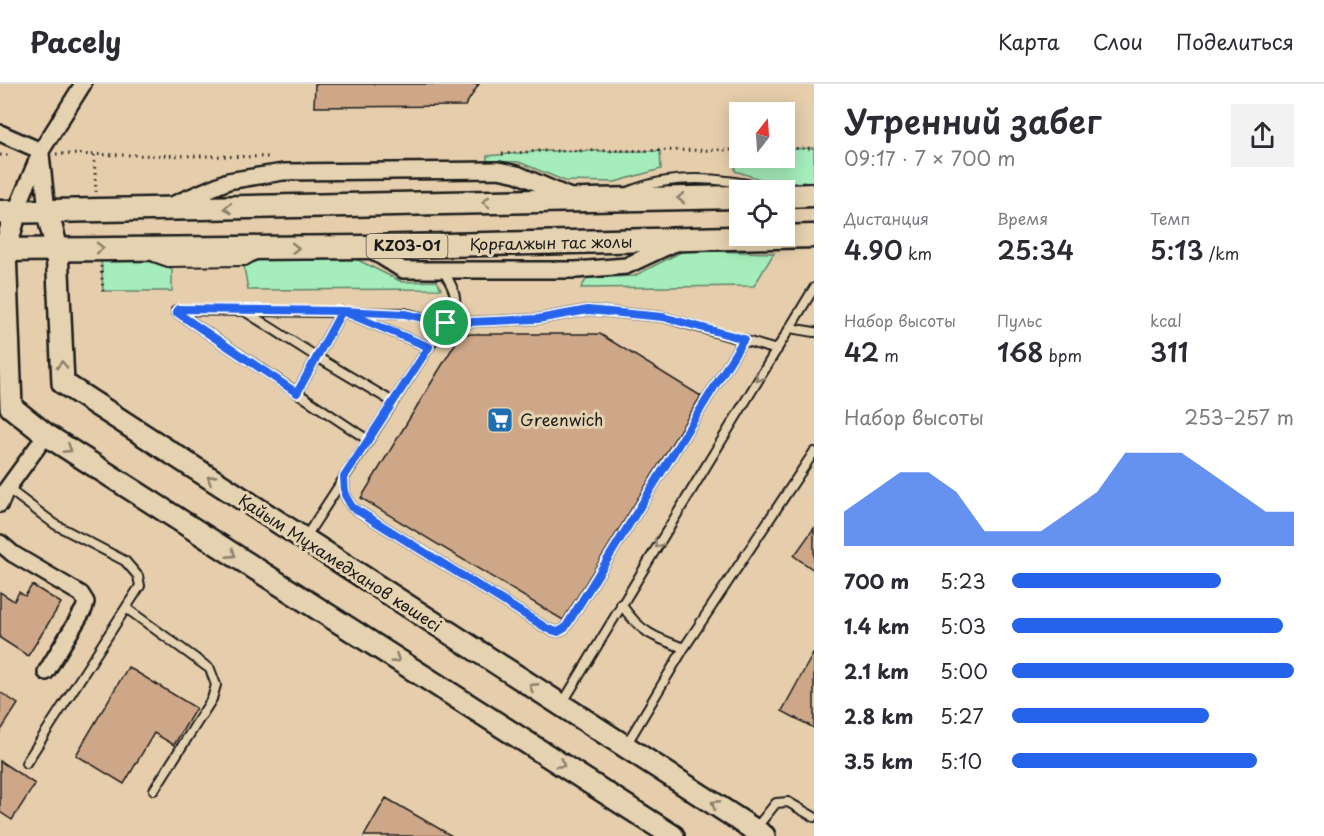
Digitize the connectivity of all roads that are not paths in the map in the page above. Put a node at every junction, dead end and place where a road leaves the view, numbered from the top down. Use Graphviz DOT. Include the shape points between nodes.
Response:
graph roads {
  1 [pos="83,84"];
  2 [pos="0,133"];
  3 [pos="41,151"];
  4 [pos="729,181"];
  5 [pos="729,197"];
  6 [pos="578,200"];
  7 [pos="608,200"];
  8 [pos="163,209"];
  9 [pos="8,211"];
  10 [pos="47,211"];
  11 [pos="814,236"];
  12 [pos="684,239"];
  13 [pos="366,248"];
  14 [pos="57,249"];
  15 [pos="3,250"];
  16 [pos="443,269"];
  17 [pos="814,288"];
  18 [pos="245,311"];
  19 [pos="342,311"];
  20 [pos="446,323"];
  21 [pos="790,328"];
  22 [pos="814,332"];
  23 [pos="744,339"];
  24 [pos="429,347"];
  25 [pos="777,350"];
  26 [pos="317,357"];
  27 [pos="5,372"];
  28 [pos="297,393"];
  29 [pos="393,402"];
  30 [pos="46,435"];
  31 [pos="368,440"];
  32 [pos="814,452"];
  33 [pos="344,477"];
  34 [pos="7,488"];
  35 [pos="0,504"];
  36 [pos="304,539"];
  37 [pos="0,543"];
  38 [pos="621,604"];
  39 [pos="126,608"];
  40 [pos="684,648"];
  41 [pos="46,672"];
  42 [pos="561,705"];
  43 [pos="626,747"];
  44 [pos="26,763"];
  45 [pos="154,790"];
  46 [pos="814,817"];
  47 [pos="759,833"];
  48 [pos="673,836"];
  1 -- 3 [label="street"];
  2 -- 3 [label="street"];
  3 -- 9 [label="street"];
  3 -- 10 [label="street"];
  4 -- 7 [label="lane" via="668,180"];
  5 -- 7 [label="main road, one-way"];
  6 -- 7 [label="main road"];
  6 -- 8 [label="main road, one-way"];
  6 -- 8 [label="street" via="518,174 498,170 283,172 228,181"];
  8 -- 10 [label="main road"];
  9 -- 10 [label="main road"];
  9 -- 15 [label="main road"];
  10 -- 14 [label="main road, Қайым Мұхамедханов көшесі"];
  11 -- 12 [label="main road, Қорғалжын тас жолы / KZ03-01"];
  12 -- 13 [label="main road, Қорғалжын тас жолы / KZ03-01"];
  12 -- 16 [label="street" via="626,266 576,270"];
  14 -- 13 [label="main road, Қорғалжын тас жолы / KZ03-01, one-way"];
  13 -- 16 [label="street" via="404,270"];
  14 -- 15 [label="main road, Қорғалжын тас жолы / KZ03-01"];
  36 -- 14 [label="main road, Қайым Мұхамедханов көшесі, one-way" via="63,383"];
  15 -- 27 [label="main road"];
  16 -- 20 [label="lane" via="456,298"];
  17 -- 21 [label="lane"];
  18 -- 19 [label="lane"];
  18 -- 26 [label="lane"];
  18 -- 28 [label="lane" via="176,312"];
  19 -- 20 [label="lane" via="405,314"];
  19 -- 24 [label="lane"];
  19 -- 26 [label="lane"];
  20 -- 23 [label="lane" via="538,319 588,310 663,317"];
  20 -- 24 [label="lane"];
  21 -- 22 [label="lane"];
  21 -- 25 [label="lane"];
  23 -- 25 [label="lane"];
  23 -- 33 [label="lane" via="565,628 558,632 352,507 345,495"];
  24 -- 29 [label="lane"];
  25 -- 38 [label="lane, one-way"];
  26 -- 28 [label="lane"];
  26 -- 29 [label="lane"];
  27 -- 30 [label="main road" via="10,407"];
  28 -- 31 [label="lane"];
  29 -- 31 [label="lane"];
  30 -- 34 [label="street"];
  30 -- 48 [label="main road, one-way"];
  31 -- 33 [label="lane"];
  32 -- 40 [label="lane"];
  33 -- 36 [label="lane"];
  34 -- 35 [label="street"];
  34 -- 39 [label="lane" via="56,525 125,561 138,576 140,586"];
  42 -- 36 [label="main road, Қайым Мұхамедханов көшесі, one-way"];
  37 -- 41 [label="street" via="81,594 86,602"];
  38 -- 40 [label="lane" via="645,633"];
  38 -- 42 [label="lane"];
  39 -- 44 [label="lane"];
  39 -- 45 [label="lane" via="210,669 216,686 212,699"];
  40 -- 43 [label="lane"];
  42 -- 43 [label="main road, Қайым Мұхамедханов көшесі"];
  47 -- 43 [label="main road, Қайым Мұхамедханов көшесі, one-way"];
  46 -- 47 [label="lane" via="788,802 777,803"];
}
